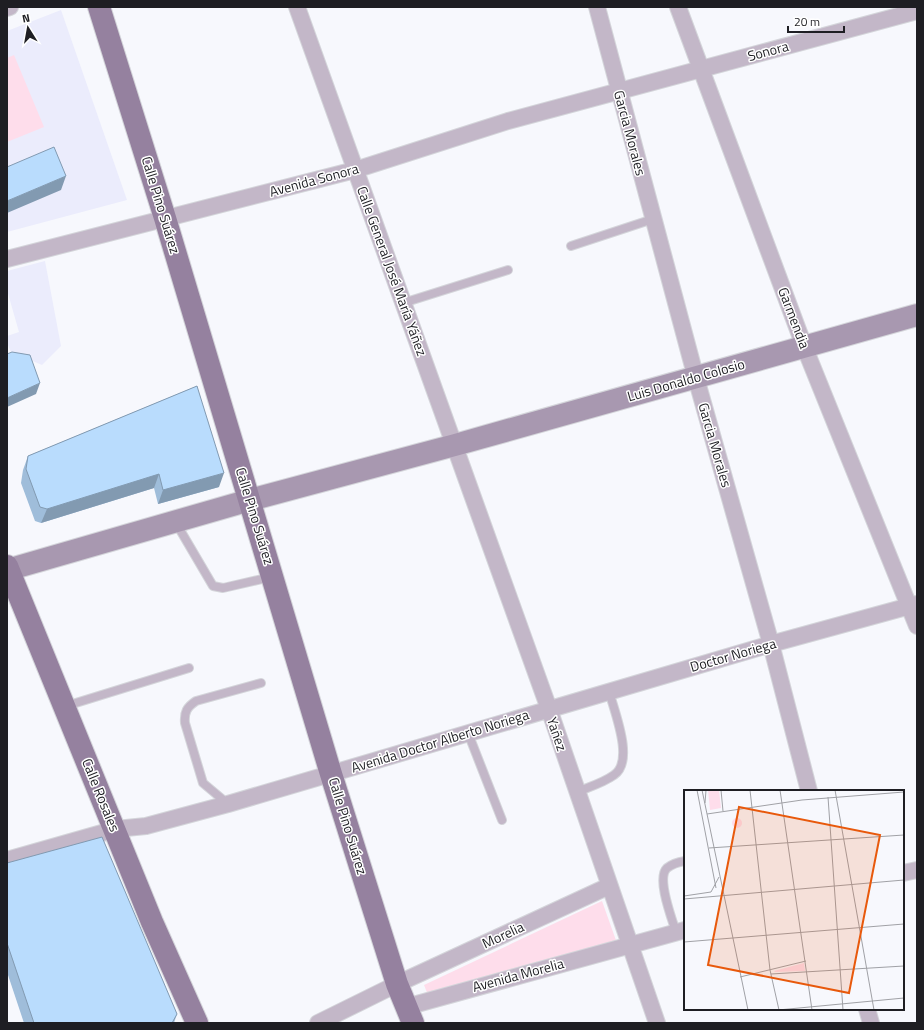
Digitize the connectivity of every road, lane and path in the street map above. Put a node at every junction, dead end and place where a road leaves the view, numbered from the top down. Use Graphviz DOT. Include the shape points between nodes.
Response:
graph roads {
  1 [pos="10,7"];
  2 [pos="99,7"];
  3 [pos="297,7"];
  4 [pos="597,7"];
  5 [pos="678,7"];
  6 [pos="7,8"];
  7 [pos="917,11"];
  8 [pos="701,68"];
  9 [pos="619,91"];
  10 [pos="355,170"];
  11 [pos="165,218"];
  12 [pos="653,219"];
  13 [pos="571,246"];
  14 [pos="7,258"];
  15 [pos="508,270"];
  16 [pos="403,304"];
  17 [pos="917,315"];
  18 [pos="804,346"];
  19 [pos="696,378"];
  20 [pos="454,445"];
  21 [pos="250,500"];
  22 [pos="176,522"];
  23 [pos="7,568"];
  24 [pos="273,576"];
  25 [pos="913,605"];
  26 [pos="917,626"];
  27 [pos="771,644"];
  28 [pos="189,668"];
  29 [pos="261,683"];
  30 [pos="609,691"];
  31 [pos="65,706"];
  32 [pos="549,709"];
  33 [pos="468,733"];
  34 [pos="331,774"];
  35 [pos="809,790"];
  36 [pos="577,792"];
  37 [pos="228,804"];
  38 [pos="502,820"];
  39 [pos="116,829"];
  40 [pos="7,860"];
  41 [pos="684,861"];
  42 [pos="917,870"];
  43 [pos="904,873"];
  44 [pos="610,886"];
  45 [pos="680,931"];
  46 [pos="630,946"];
  47 [pos="397,984"];
  48 [pos="867,1010"];
  49 [pos="410,1015"];
  50 [pos="197,1023"];
  51 [pos="318,1023"];
  52 [pos="657,1023"];
  53 [pos="870,1023"];
  1 -- 6 [label="street"];
  2 -- 11 [label="main road, Calle Pino Suárez"];
  3 -- 10 [label="street, Calle General José María Yáñez"];
  4 -- 9 [label="street, Garcia Morales"];
  5 -- 8 [label="street, Garmendia"];
  7 -- 8 [label="street, Sonora"];
  8 -- 9 [label="street, Sonora"];
  8 -- 18 [label="street, Garmendia"];
  9 -- 10 [label="street, Avenida Sonora" via="508,121"];
  9 -- 12 [label="street, Garcia Morales"];
  10 -- 11 [label="street, Avenida Sonora"];
  10 -- 16 [label="street, Calle General José María Yáñez"];
  11 -- 14 [label="street, Avenida Sonora"];
  11 -- 21 [label="main road, Calle Pino Suárez"];
  12 -- 13 [label="lane"];
  12 -- 19 [label="street, Garcia Morales"];
  15 -- 16 [label="lane"];
  16 -- 20 [label="street, Calle General José María Yáñez"];
  17 -- 18 [label="main road, Luis Donaldo Colosio"];
  18 -- 19 [label="main road, Luis Donaldo Colosio"];
  18 -- 25 [label="street, Garmendia"];
  19 -- 20 [label="main road, Luis Donaldo Colosio"];
  19 -- 27 [label="street, Garcia Morales"];
  20 -- 21 [label="main road, Luis Donaldo Colosio"];
  20 -- 32 [label="street, Yañez"];
  21 -- 22 [label="main road, Luis Donaldo Colosio"];
  21 -- 24 [label="main road, Calle Pino Suárez"];
  22 -- 23 [label="main road, Luis Donaldo Colosio"];
  22 -- 24 [label="lane" via="213,586 223,588"];
  23 -- 31 [label="main road, Calle Rosales"];
  24 -- 34 [label="main road, Calle Pino Suárez"];
  25 -- 26 [label="street, Garmendia"];
  25 -- 27 [label="street, Doctor Noriega"];
  27 -- 30 [label="street, Doctor Noriega"];
  27 -- 35 [label="street, Garcia Morales"];
  28 -- 31 [label="lane"];
  29 -- 37 [label="lane" via="196,701 188,706 184,714 203,783"];
  30 -- 32 [label="street, Doctor Noriega"];
  30 -- 36 [label="lane" via="624,748 623,761 615,775"];
  31 -- 39 [label="main road, Calle Rosales"];
  32 -- 33 [label="street, Avenida Doctor Alberto Noriega"];
  32 -- 36 [label="street, Yañez"];
  33 -- 34 [label="street, Avenida Doctor Alberto Noriega"];
  33 -- 38 [label="lane"];
  34 -- 37 [label="street, Avenida Doctor Alberto Noriega"];
  34 -- 47 [label="main road, Calle Pino Suárez"];
  36 -- 44 [label="street, Yañez"];
  37 -- 39 [label="street, Avenida Doctor Alberto Noriega" via="146,826"];
  39 -- 40 [label="street, Avenida Doctor Alberto Noriega"];
  39 -- 50 [label="main road, Calle Rosales" via="152,922"];
  41 -- 45 [label="lane" via="666,869 662,881"];
  42 -- 43 [label="street"];
  44 -- 46 [label="street, Yañez"];
  44 -- 47 [label="street, Morelia"];
  45 -- 46 [label="street"];
  46 -- 49 [label="street, Avenida Morelia"];
  46 -- 52 [label="street, Yañez"];
  47 -- 49 [label="main road, Calle Pino Suárez"];
  47 -- 51 [label="street"];
  48 -- 53 [label="street"];
}
